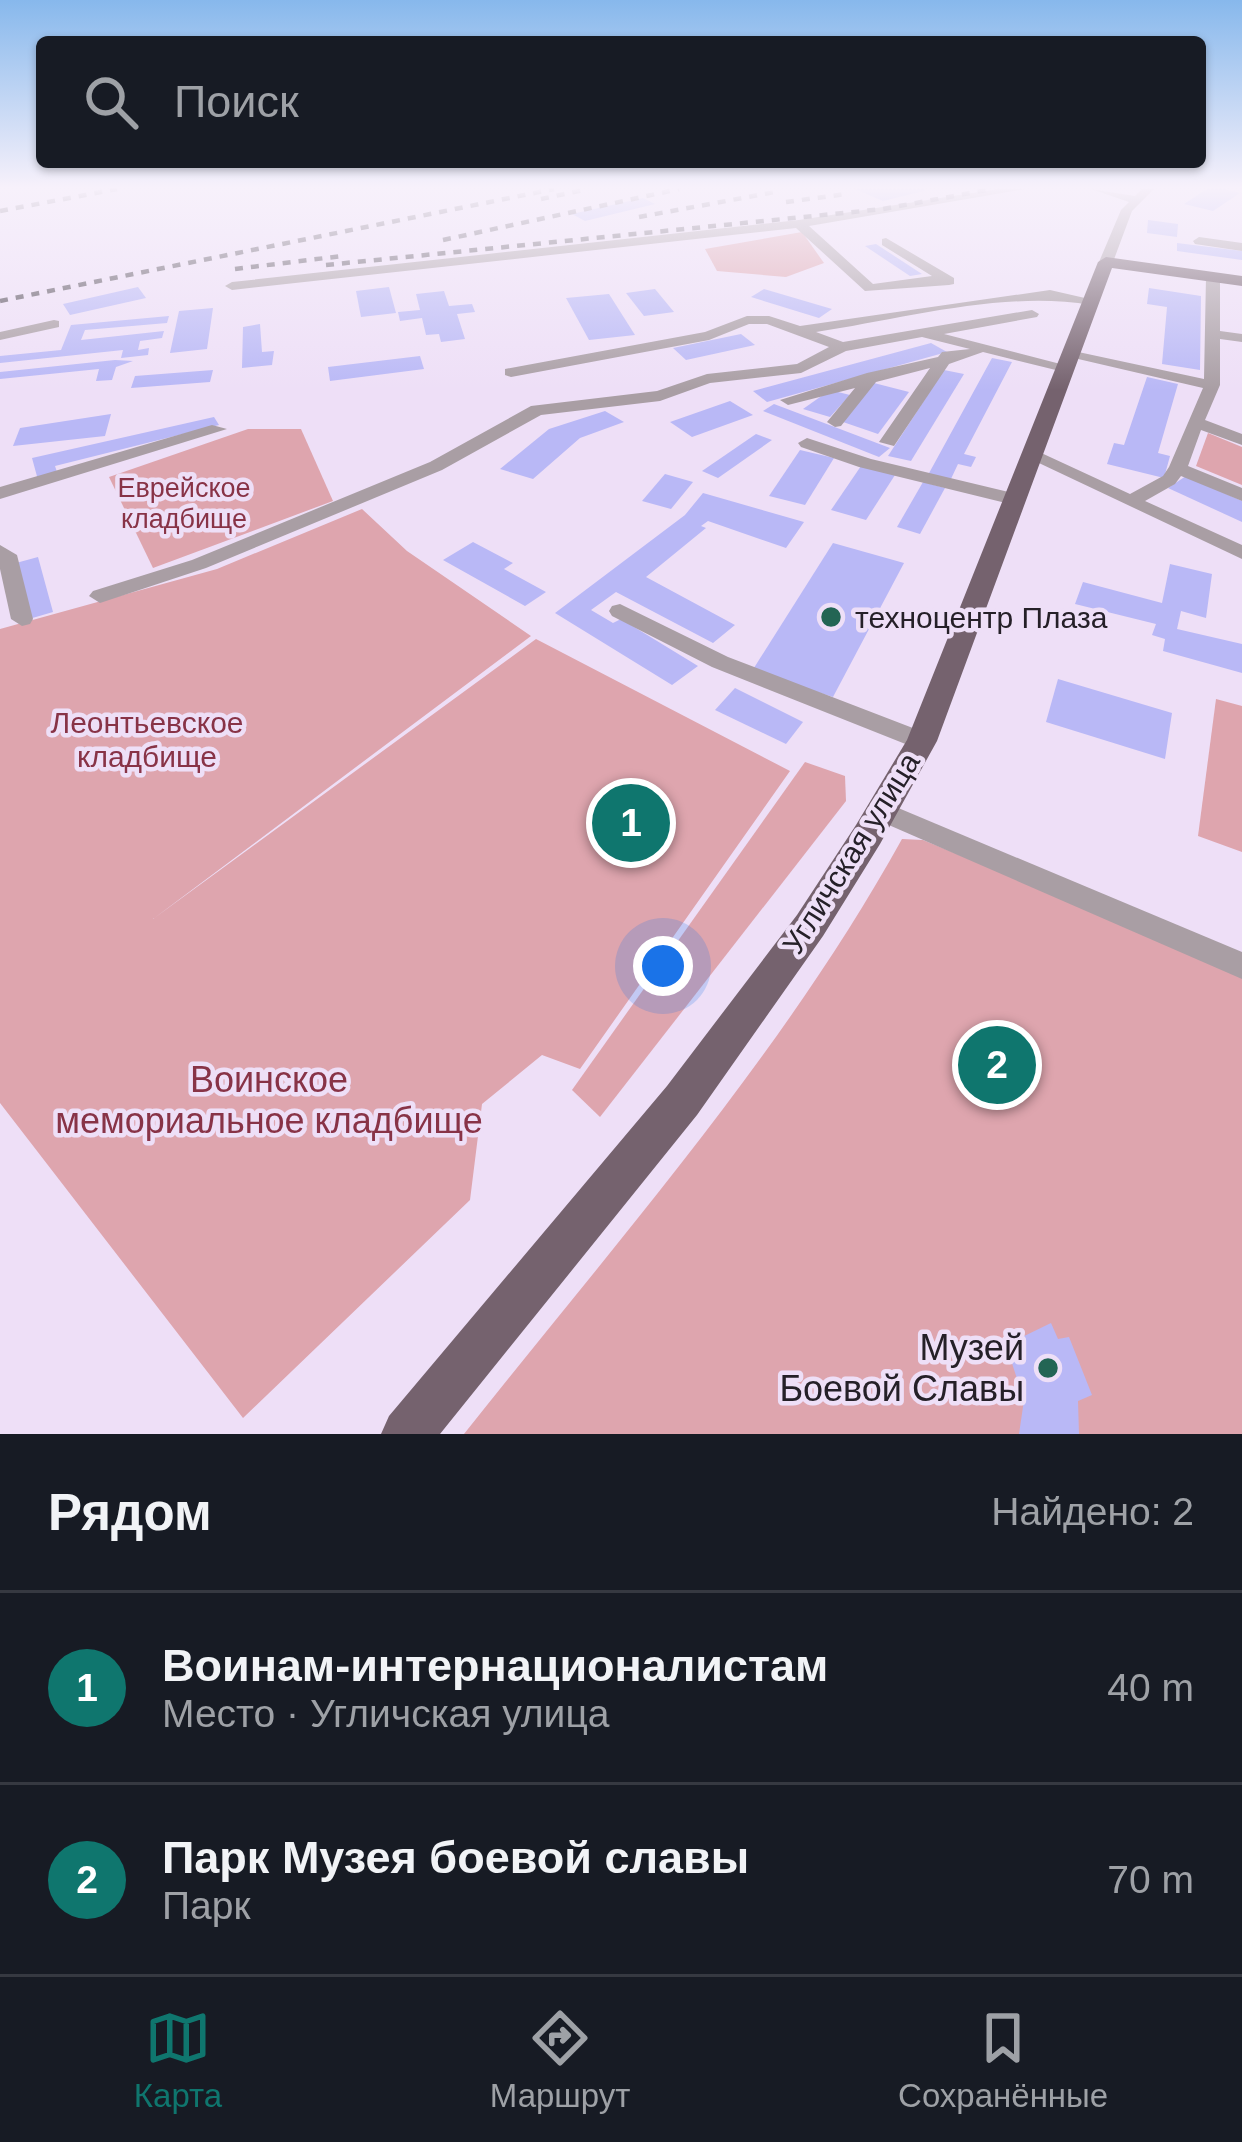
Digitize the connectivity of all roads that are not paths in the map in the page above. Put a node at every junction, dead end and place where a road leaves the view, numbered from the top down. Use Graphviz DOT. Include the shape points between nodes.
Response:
graph roads {
  1 [pos="507,256"];
  2 [pos="834,256"];
  3 [pos="908,256"];
  4 [pos="1109,256"];
  5 [pos="1106,262"];
  6 [pos="1213,277"];
  7 [pos="945,279"];
  8 [pos="1242,281"];
  9 [pos="904,284"];
  10 [pos="232,286"];
  11 [pos="870,288"];
  12 [pos="1091,301"];
  13 [pos="922,302"];
  14 [pos="982,302"];
  15 [pos="848,310"];
  16 [pos="1032,314"];
  17 [pos="54,324"];
  18 [pos="794,331"];
  19 [pos="922,333"];
  20 [pos="1213,334"];
  21 [pos="0,336"];
  22 [pos="1242,338"];
  23 [pos="842,347"];
  24 [pos="985,351"];
  25 [pos="947,355"];
  26 [pos="1066,361"];
  27 [pos="511,372"];
  28 [pos="873,376"];
  29 [pos="1212,385"];
  30 [pos="788,400"];
  31 [pos="835,422"];
  32 [pos="1196,422"];
  33 [pos="218,429"];
  34 [pos="1242,440"];
  35 [pos="888,442"];
  36 [pos="807,443"];
  37 [pos="1031,455"];
  38 [pos="1178,467"];
  39 [pos="0,493"];
  40 [pos="1242,495"];
  41 [pos="1014,500"];
  42 [pos="1130,501"];
  43 [pos="0,551"];
  44 [pos="1242,553"];
  45 [pos="100,596"];
  46 [pos="620,610"];
  47 [pos="22,619"];
  48 [pos="922,741"];
  49 [pos="884,812"];
  50 [pos="1242,966"];
  51 [pos="407,1434"];
  1 -- 10 [label="street"];
  2 -- 11 [label="street"];
  3 -- 7 [label="street"];
  4 -- 5 [label="street, Угличская улица"];
  5 -- 6 [label="main road"];
  5 -- 12 [label="main road, Угличская улица"];
  6 -- 8 [label="main road"];
  6 -- 20 [label="street"];
  7 -- 9 [label="street"];
  7 -- 14 [label="street"];
  9 -- 11 [label="street"];
  9 -- 13 [label="street"];
  11 -- 15 [label="street"];
  12 -- 14 [label="street" via="1037,290"];
  12 -- 26 [label="main road, Угличская улица"];
  14 -- 18 [label="street"];
  16 -- 19 [label="street"];
  17 -- 21 [label="street"];
  18 -- 23 [label="street"];
  18 -- 27 [label="street" via="747,320 709,336"];
  19 -- 23 [label="street"];
  19 -- 24 [label="street"];
  20 -- 22 [label="street"];
  20 -- 29 [label="street"];
  23 -- 45 [label="street" via="801,368 537,410 436,466"];
  24 -- 25 [label="street"];
  24 -- 26 [label="street"];
  25 -- 28 [label="street"];
  25 -- 35 [label="street"];
  26 -- 29 [label="street"];
  26 -- 37 [label="main road, Угличская улица"];
  28 -- 30 [label="street"];
  28 -- 31 [label="street"];
  29 -- 32 [label="street"];
  32 -- 34 [label="street"];
  32 -- 38 [label="street"];
  33 -- 39 [label="street"];
  36 -- 41 [label="street"];
  37 -- 41 [label="main road, Угличская улица"];
  37 -- 42 [label="street"];
  38 -- 40 [label="street"];
  38 -- 42 [label="street"];
  41 -- 48 [label="main road, Угличская улица"];
  42 -- 44 [label="street"];
  43 -- 47 [label="street"];
  46 -- 48 [label="street" via="720,662"];
  48 -- 49 [label="main road, Угличская улица"];
  49 -- 50 [label="street"];
  49 -- 51 [label="main road, Угличская улица" via="692,1087"];
}
